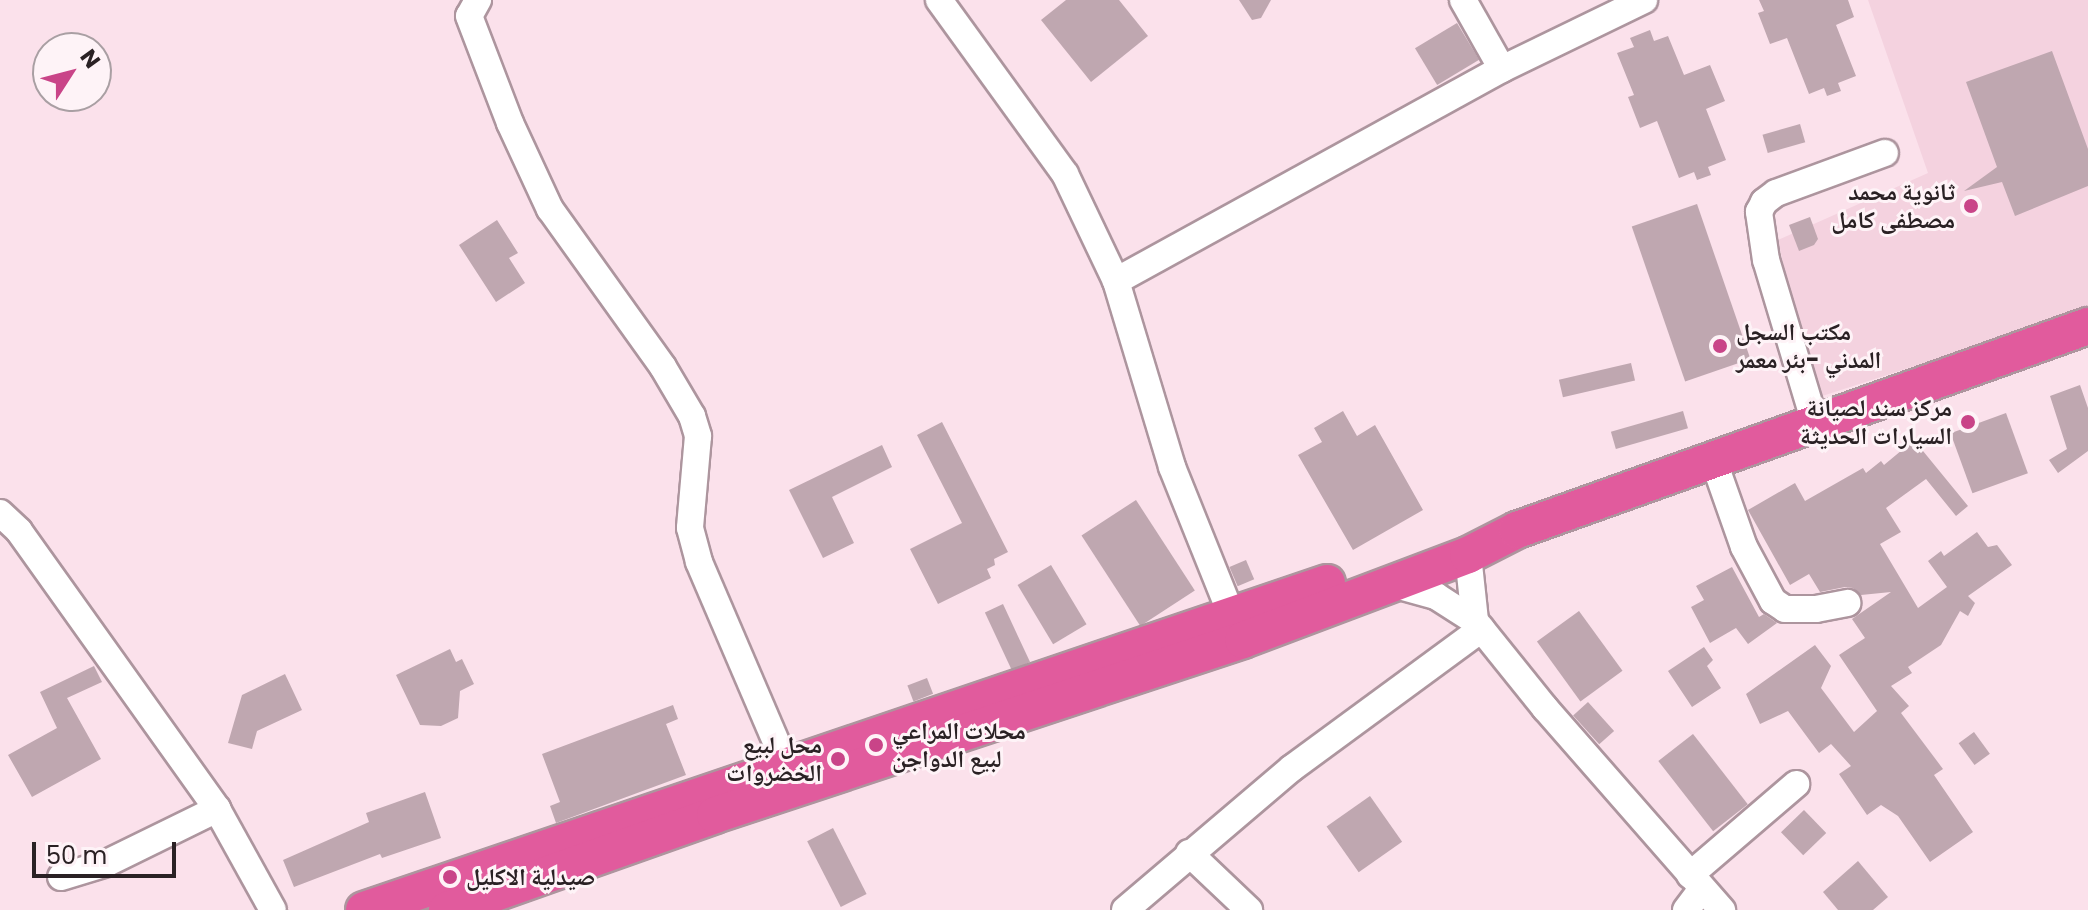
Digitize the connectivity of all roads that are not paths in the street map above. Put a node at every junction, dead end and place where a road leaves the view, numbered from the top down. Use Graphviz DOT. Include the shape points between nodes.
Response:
graph roads {
  1 [pos="939,0"];
  2 [pos="1463,0"];
  3 [pos="1644,0"];
  4 [pos="469,5"];
  5 [pos="1502,69"];
  6 [pos="1885,153"];
  7 [pos="1116,281"];
  8 [pos="2088,326"];
  9 [pos="1815,423"];
  10 [pos="1713,459"];
  11 [pos="0,513"];
  12 [pos="1517,530"];
  13 [pos="1468,555"];
  14 [pos="1392,584"];
  15 [pos="1847,603"];
  16 [pos="1478,625"];
  17 [pos="1237,628"];
  18 [pos="1025,698"];
  19 [pos="786,765"];
  20 [pos="1796,784"];
  21 [pos="217,809"];
  22 [pos="1189,853"];
  23 [pos="61,877"];
  24 [pos="1693,891"];
  25 [pos="273,910"];
  26 [pos="364,910"];
  27 [pos="447,910"];
  28 [pos="1125,910"];
  29 [pos="1249,910"];
  30 [pos="1722,910"];
  1 -- 7 [label="street" via="1065,174"];
  2 -- 5 [label="street"];
  3 -- 5 [label="street"];
  4 -- 19 [label="street" via="510,123 550,209 692,416 698,436 690,528 699,562"];
  5 -- 7 [label="street"];
  6 -- 9 [label="street" via="1776,193 1759,212 1766,260"];
  7 -- 17 [label="street" via="1172,467"];
  8 -- 9 [label="highway"];
  9 -- 10 [label="highway"];
  10 -- 12 [label="highway"];
  10 -- 15 [label="street" via="1744,547 1773,601 1785,609"];
  11 -- 21 [label="street" via="19,531"];
  12 -- 13 [label="highway"];
  12 -- 17 [label="highway" via="1458,539"];
  13 -- 14 [label="highway"];
  13 -- 16 [label="street" via="1468,588"];
  14 -- 16 [label="street" via="1436,596"];
  14 -- 17 [label="highway"];
  16 -- 22 [label="street"];
  16 -- 24 [label="street"];
  17 -- 18 [label="highway"];
  18 -- 19 [label="highway"];
  18 -- 27 [label="highway"];
  19 -- 26 [label="highway"];
  20 -- 24 [label="street"];
  21 -- 23 [label="street" via="107,863"];
  21 -- 25 [label="street"];
  22 -- 28 [label="street"];
  22 -- 29 [label="street"];
  24 -- 30 [label="street"];
}
